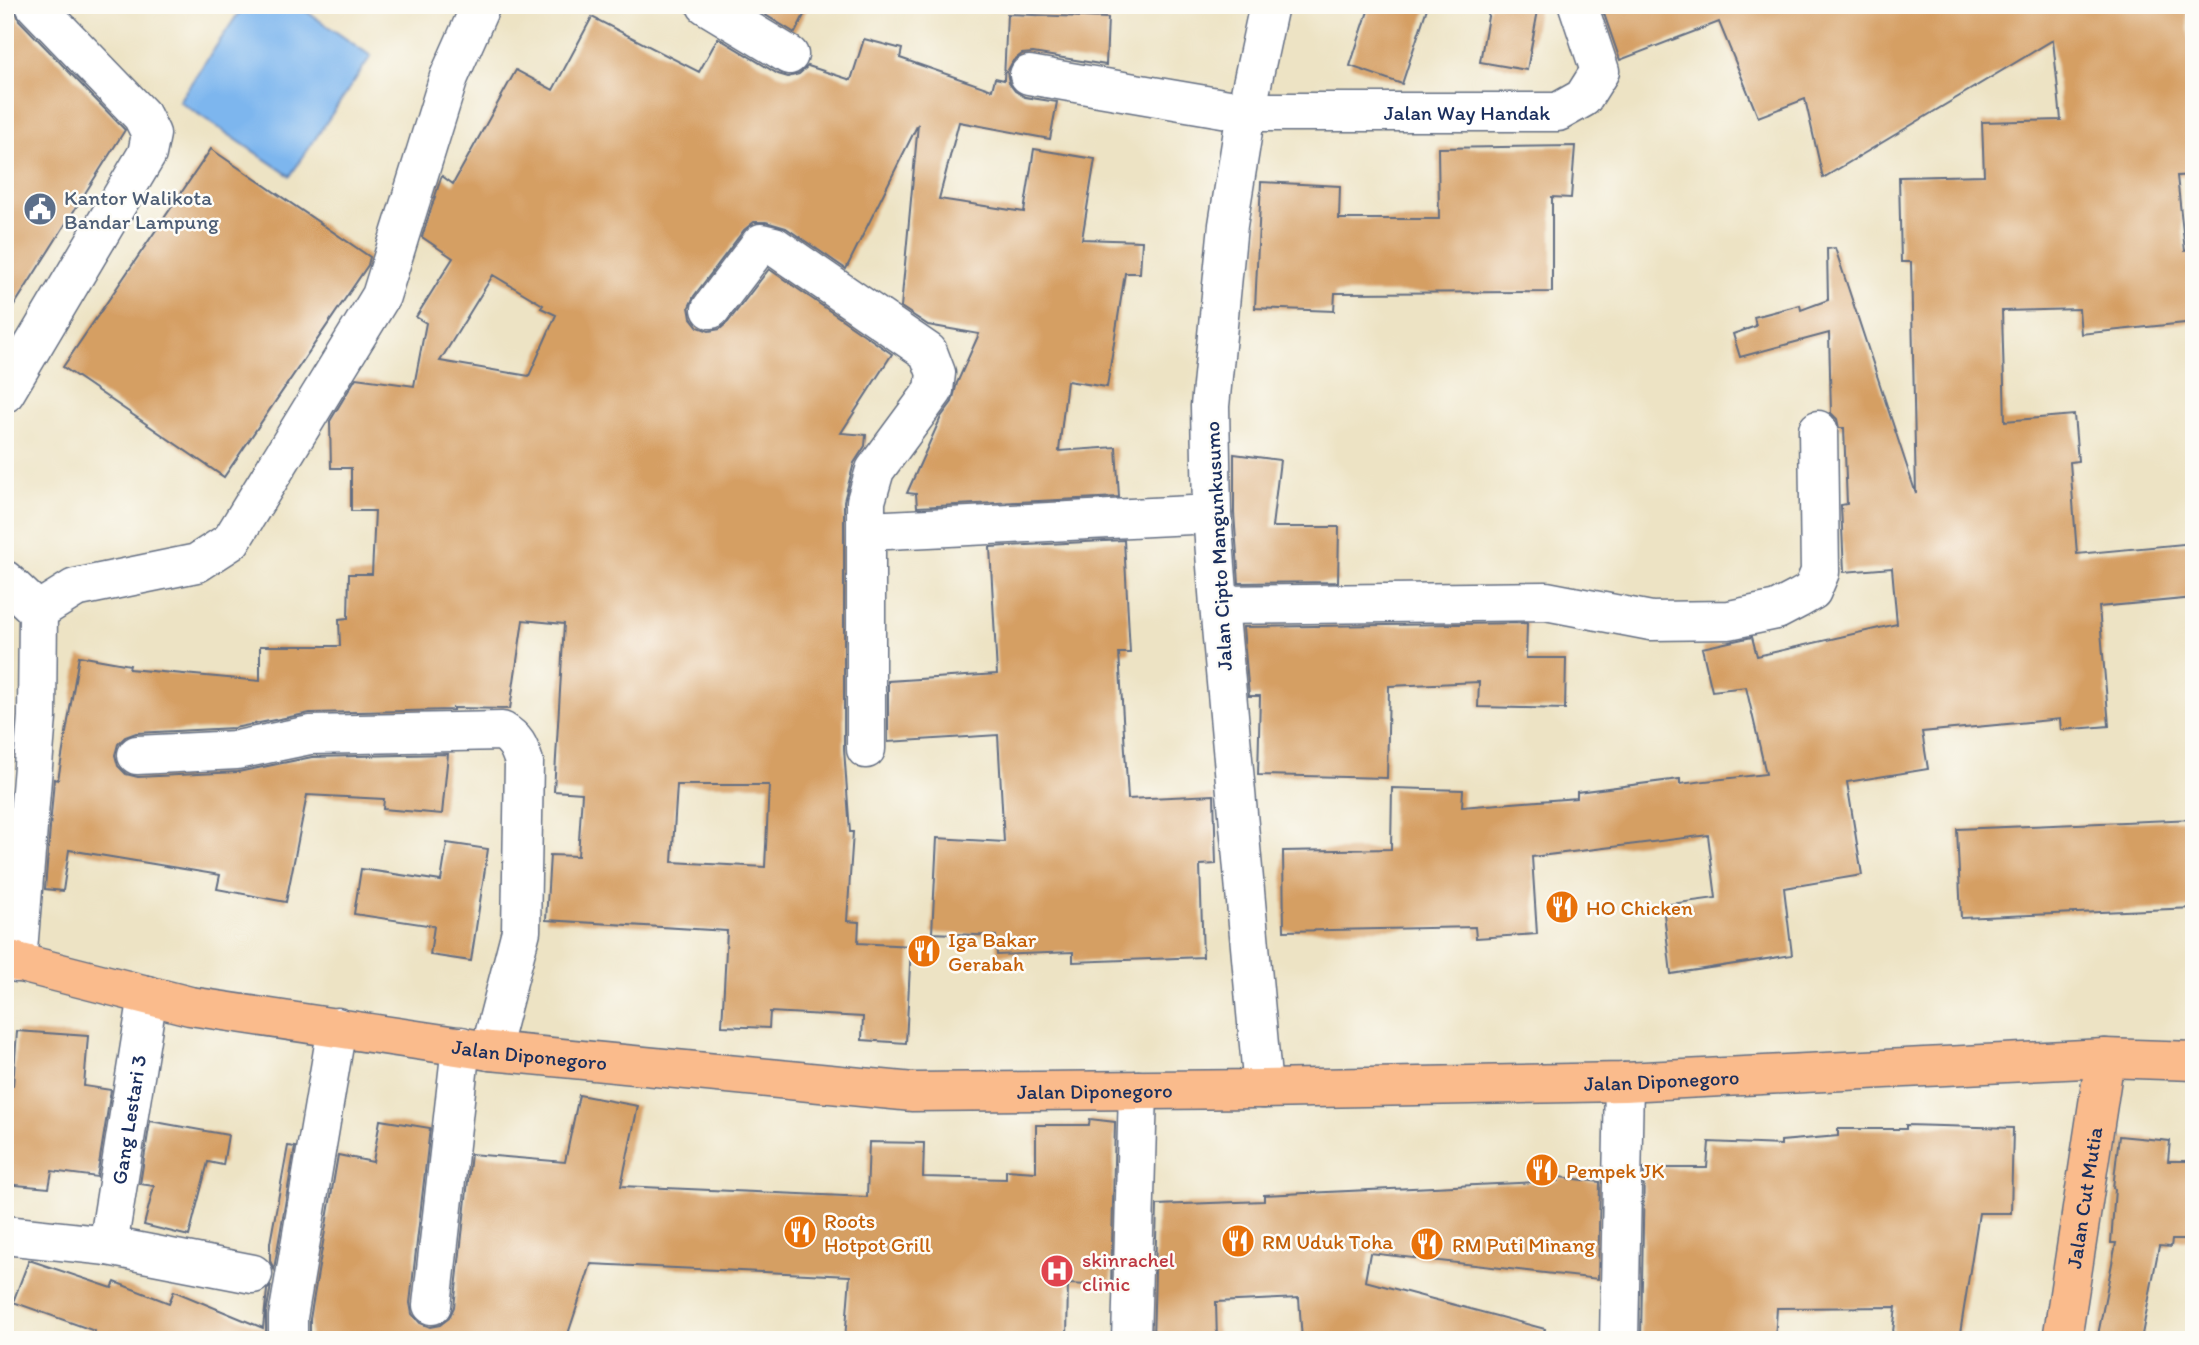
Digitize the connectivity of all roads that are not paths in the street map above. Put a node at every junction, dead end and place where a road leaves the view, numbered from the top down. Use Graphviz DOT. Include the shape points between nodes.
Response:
graph roads {
  1 [pos="35,5"];
  2 [pos="481,5"];
  3 [pos="706,5"];
  4 [pos="1269,5"];
  5 [pos="1578,5"];
  6 [pos="789,55"];
  7 [pos="1029,75"];
  8 [pos="1245,112"];
  9 [pos="711,309"];
  10 [pos="5,393"];
  11 [pos="1818,430"];
  12 [pos="1212,514"];
  13 [pos="867,531"];
  14 [pos="5,580"];
  15 [pos="1219,605"];
  16 [pos="38,611"];
  17 [pos="866,749"];
  18 [pos="137,755"];
  19 [pos="11,961"];
  20 [pos="148,995"];
  21 [pos="337,1027"];
  22 [pos="476,1049"];
  23 [pos="2105,1058"];
  24 [pos="2194,1061"];
  25 [pos="1624,1082"];
  26 [pos="1263,1089"];
  27 [pos="1139,1090"];
  28 [pos="5,1235"];
  29 [pos="108,1246"];
  30 [pos="253,1274"];
  31 [pos="432,1305"];
  32 [pos="288,1340"];
  33 [pos="1131,1340"];
  34 [pos="1619,1340"];
  35 [pos="2062,1340"];
  1 -- 10 [label="street" via="142,116 151,134 147,154"];
  2 -- 16 [label="street" via="449,77 381,296 231,541 197,563 75,588"];
  3 -- 6 [label="street"];
  4 -- 8 [label="street, Jalan Cipto Mangunkusumo"];
  5 -- 8 [label="street, Jalan Way Handak" via="1600,71 1583,98 1558,112"];
  7 -- 8 [label="street"];
  8 -- 12 [label="street, Jalan Cipto Mangunkusumo" via="1228,225 1210,406"];
  9 -- 13 [label="street" via="761,243 790,256 928,352 936,373 934,390 875,470 866,501"];
  11 -- 15 [label="street" via="1820,572 1812,591 1777,610 1729,620 1651,621 1546,601"];
  12 -- 13 [label="street"];
  12 -- 15 [label="street, Jalan Cipto Mangunkusumo"];
  13 -- 17 [label="street"];
  14 -- 16 [label="street"];
  15 -- 26 [label="street, Jalan Cipto Mangunkusumo"];
  16 -- 19 [label="street" via="37,717"];
  18 -- 22 [label="street" via="237,750 310,735 502,731 517,741 524,762 521,931"];
  19 -- 20 [label="main road, Jalan Diponegoro"];
  20 -- 21 [label="main road, Jalan Diponegoro" via="190,1006"];
  20 -- 29 [label="street, Gang Lestari 3"];
  21 -- 22 [label="main road, Jalan Diponegoro"];
  21 -- 32 [label="street" via="288,1317"];
  22 -- 27 [label="main road, Jalan Diponegoro" via="913,1092"];
  22 -- 31 [label="street"];
  23 -- 24 [label="main road, Jalan Diponegoro"];
  23 -- 25 [label="main road, Jalan Diponegoro"];
  23 -- 35 [label="main road, Jalan Cut Mutia"];
  25 -- 26 [label="main road, Jalan Diponegoro"];
  25 -- 34 [label="street"];
  26 -- 27 [label="main road, Jalan Diponegoro"];
  27 -- 33 [label="street"];
  28 -- 29 [label="street"];
  29 -- 30 [label="street"];
}
